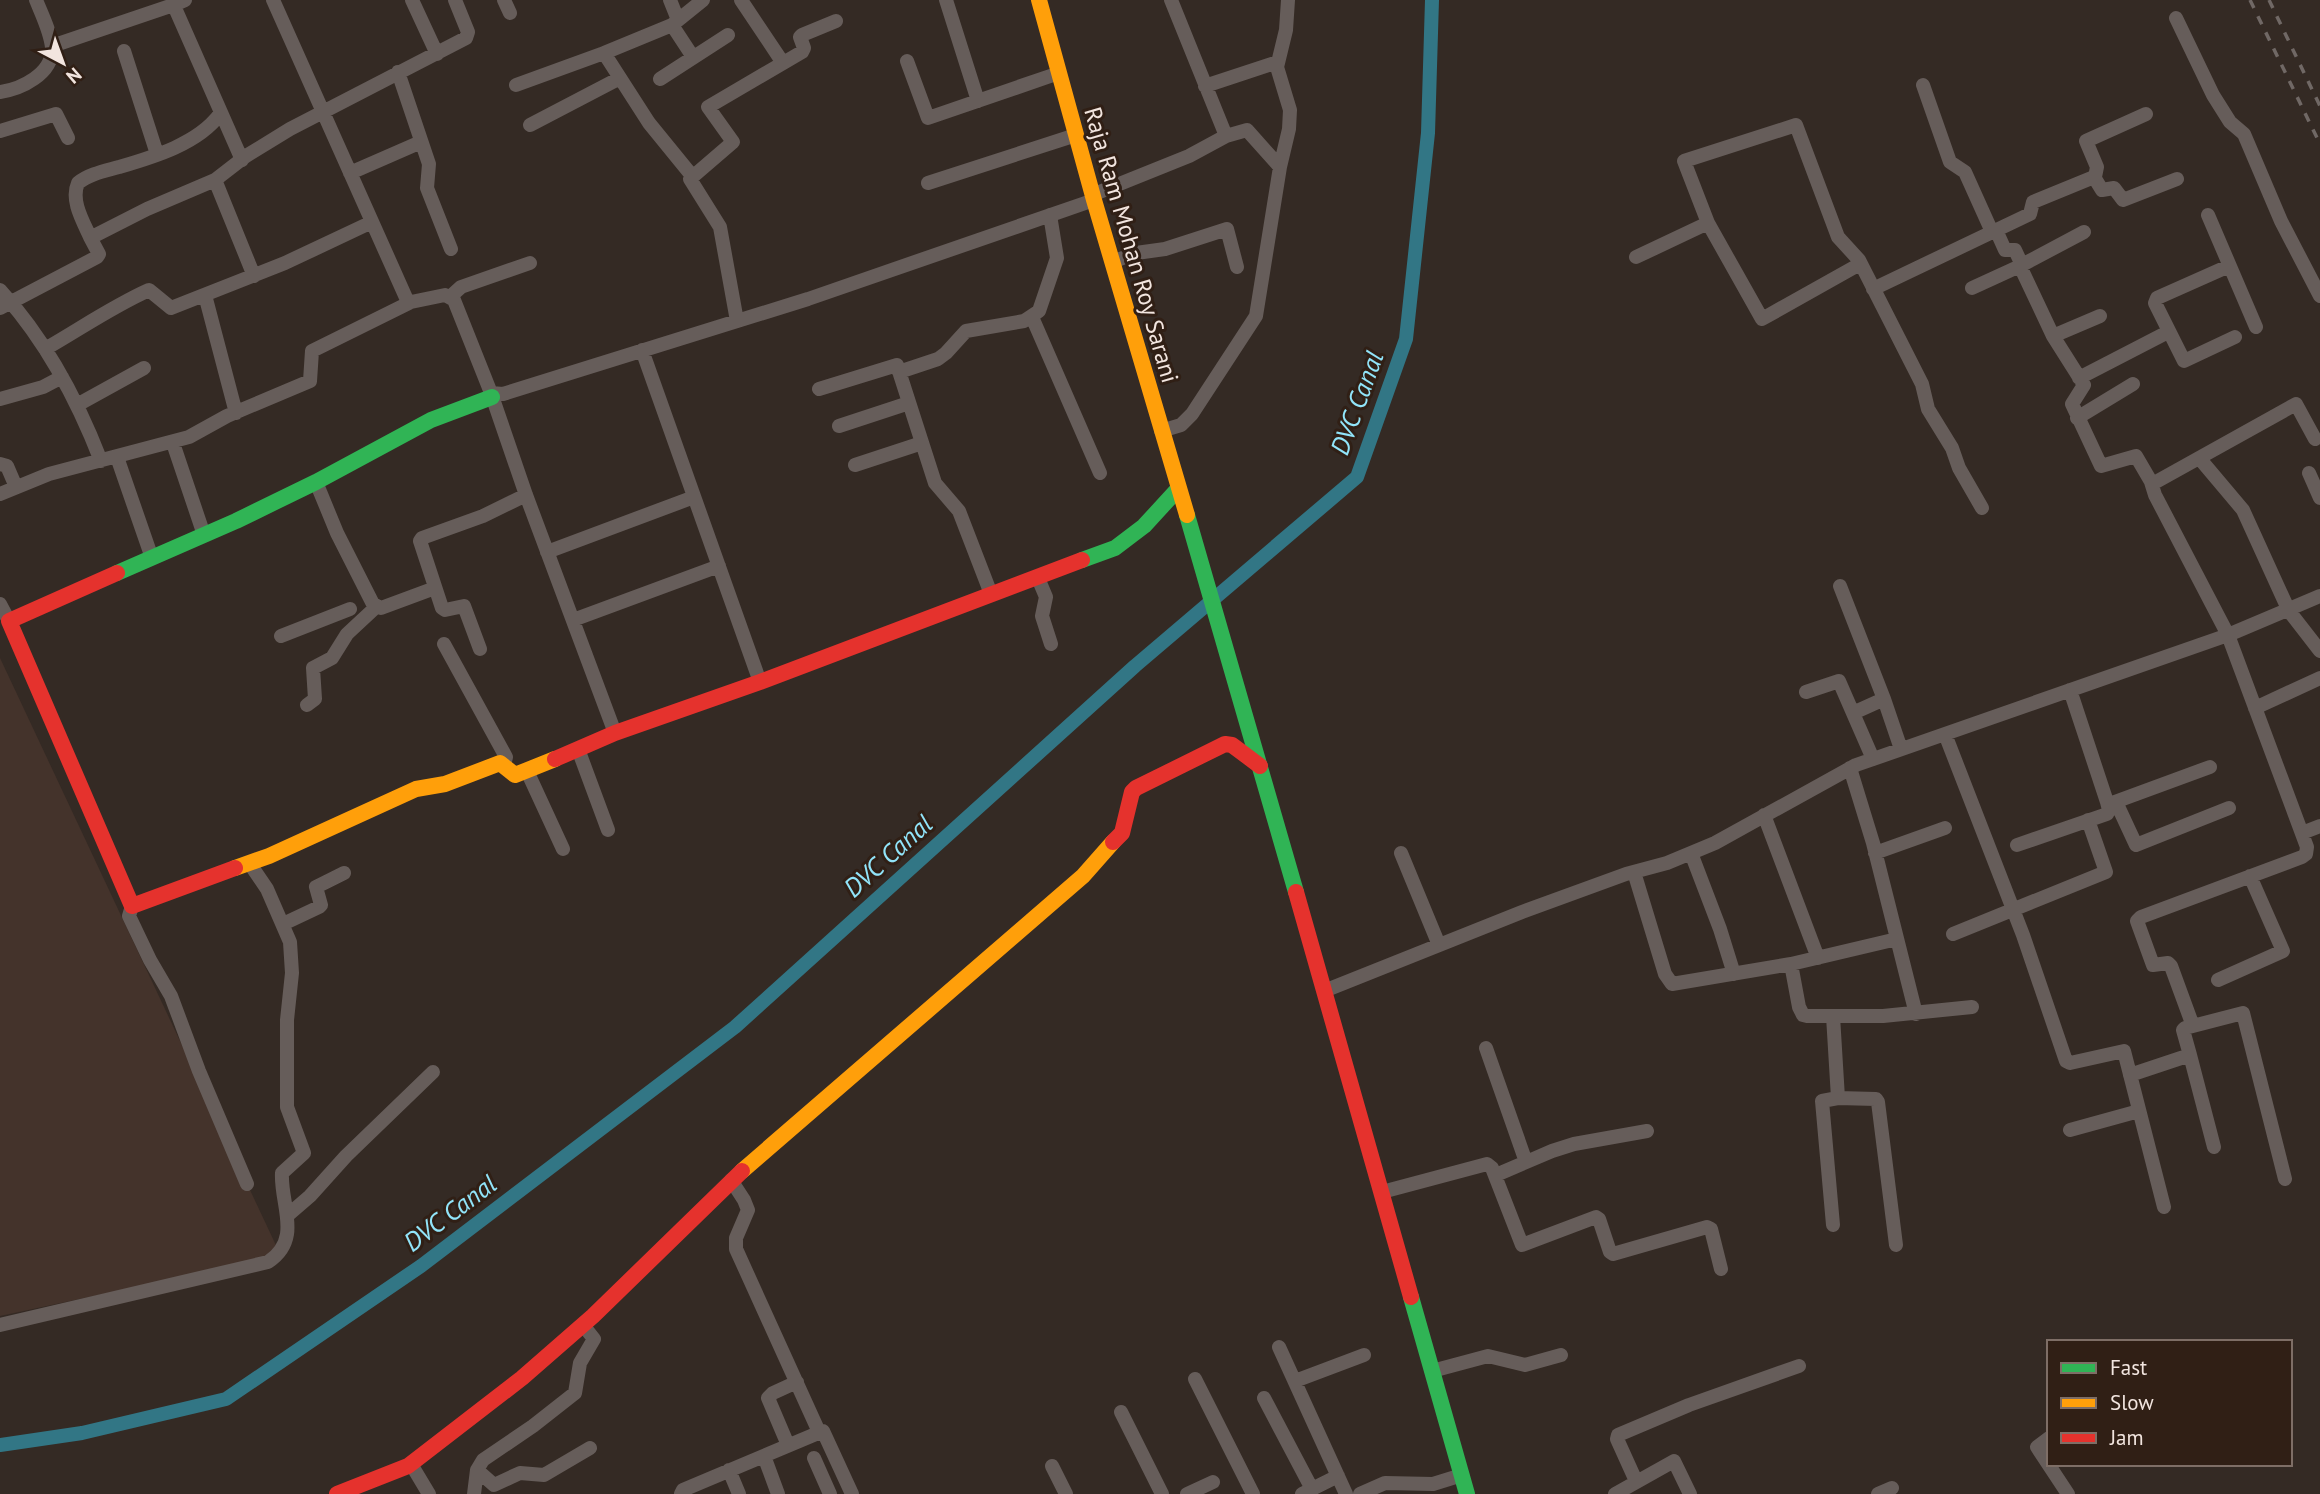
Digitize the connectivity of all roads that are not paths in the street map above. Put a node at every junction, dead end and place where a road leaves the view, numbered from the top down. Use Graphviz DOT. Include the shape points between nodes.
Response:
graph roads {
  1 [pos="36,0"];
  2 [pos="273,0"];
  3 [pos="412,0"];
  4 [pos="455,0"];
  5 [pos="670,0"];
  6 [pos="703,0"];
  7 [pos="741,0"];
  8 [pos="946,0"];
  9 [pos="1039,0"];
  10 [pos="1171,0"];
  11 [pos="1289,0"];
  12 [pos="175,3"];
  13 [pos="2176,18"];
  14 [pos="836,21"];
  15 [pos="675,23"];
  16 [pos="728,35"];
  17 [pos="52,46"];
  18 [pos="124,51"];
  19 [pos="604,53"];
  20 [pos="436,54"];
  21 [pos="693,57"];
  22 [pos="907,61"];
  23 [pos="1278,62"];
  24 [pos="783,63"];
  25 [pos="398,72"];
  26 [pos="1059,73"];
  27 [pos="620,78"];
  28 [pos="660,79"];
  29 [pos="516,85"];
  30 [pos="1205,86"];
  31 [pos="1923,86"];
  32 [pos="0,92"];
  33 [pos="978,101"];
  34 [pos="323,112"];
  35 [pos="220,114"];
  36 [pos="2146,114"];
  37 [pos="530,125"];
  38 [pos="0,131"];
  39 [pos="1076,135"];
  40 [pos="1226,136"];
  41 [pos="68,138"];
  42 [pos="421,142"];
  43 [pos="157,154"];
  44 [pos="242,160"];
  45 [pos="1280,167"];
  46 [pos="350,173"];
  47 [pos="693,177"];
  48 [pos="2095,177"];
  49 [pos="2177,179"];
  50 [pos="215,180"];
  51 [pos="928,183"];
  52 [pos="1093,197"];
  53 [pos="1050,215"];
  54 [pos="2208,215"];
  55 [pos="372,222"];
  56 [pos="1708,223"];
  57 [pos="1994,231"];
  58 [pos="2084,232"];
  59 [pos="91,239"];
  60 [pos="451,248"];
  61 [pos="1636,257"];
  62 [pos="1112,262"];
  63 [pos="530,263"];
  64 [pos="1860,264"];
  65 [pos="2021,266"];
  66 [pos="2229,266"];
  67 [pos="1237,267"];
  68 [pos="254,276"];
  69 [pos="1972,288"];
  70 [pos="1873,289"];
  71 [pos="0,290"];
  72 [pos="205,295"];
  73 [pos="2320,296"];
  74 [pos="450,297"];
  75 [pos="411,302"];
  76 [pos="6,305"];
  77 [pos="2100,316"];
  78 [pos="1032,317"];
  79 [pos="737,321"];
  80 [pos="2256,327"];
  81 [pos="2168,332"];
  82 [pos="2053,336"];
  83 [pos="2235,337"];
  84 [pos="45,349"];
  85 [pos="642,350"];
  86 [pos="144,368"];
  87 [pos="899,372"];
  88 [pos="62,377"];
  89 [pos="2079,378"];
  90 [pos="2133,384"];
  91 [pos="819,389"];
  92 [pos="491,395"];
  93 [pos="0,399"];
  94 [pos="909,403"];
  95 [pos="77,405"];
  96 [pos="236,413"];
  97 [pos="2077,418"];
  98 [pos="839,426"];
  99 [pos="1161,431"];
  100 [pos="2315,439"];
  101 [pos="173,443"];
  102 [pos="922,443"];
  103 [pos="117,457"];
  104 [pos="2200,459"];
  105 [pos="101,461"];
  106 [pos="0,464"];
  107 [pos="855,466"];
  108 [pos="1100,473"];
  109 [pos="2309,473"];
  110 [pos="316,482"];
  111 [pos="2151,482"];
  112 [pos="16,487"];
  113 [pos="0,494"];
  114 [pos="526,495"];
  115 [pos="1180,495"];
  116 [pos="694,497"];
  117 [pos="2320,498"];
  118 [pos="1982,508"];
  119 [pos="204,535"];
  120 [pos="547,552"];
  121 [pos="152,558"];
  122 [pos="719,566"];
  123 [pos="1038,578"];
  124 [pos="1840,586"];
  125 [pos="435,588"];
  126 [pos="991,594"];
  127 [pos="2320,596"];
  128 [pos="0,604"];
  129 [pos="376,607"];
  130 [pos="350,609"];
  131 [pos="2289,611"];
  132 [pos="573,620"];
  133 [pos="9,621"];
  134 [pos="2228,635"];
  135 [pos="281,636"];
  136 [pos="444,644"];
  137 [pos="1051,644"];
  138 [pos="480,649"];
  139 [pos="2320,651"];
  140 [pos="2320,678"];
  141 [pos="760,682"];
  142 [pos="2070,690"];
  143 [pos="1805,692"];
  144 [pos="1884,699"];
  145 [pos="307,705"];
  146 [pos="2255,708"];
  147 [pos="1853,713"];
  148 [pos="615,733"];
  149 [pos="1945,734"];
  150 [pos="578,749"];
  151 [pos="1901,749"];
  152 [pos="1873,759"];
  153 [pos="504,765"];
  154 [pos="1260,766"];
  155 [pos="2210,767"];
  156 [pos="1850,768"];
  157 [pos="527,771"];
  158 [pos="2112,802"];
  159 [pos="2229,808"];
  160 [pos="1764,815"];
  161 [pos="2088,820"];
  162 [pos="2320,826"];
  163 [pos="1945,828"];
  164 [pos="608,830"];
  165 [pos="2302,833"];
  166 [pos="2017,845"];
  167 [pos="563,849"];
  168 [pos="1401,853"];
  169 [pos="1691,853"];
  170 [pos="1875,853"];
  171 [pos="250,864"];
  172 [pos="1634,872"];
  173 [pos="345,873"];
  174 [pos="2250,876"];
  175 [pos="132,906"];
  176 [pos="2013,910"];
  177 [pos="283,924"];
  178 [pos="1952,934"];
  179 [pos="1897,939"];
  180 [pos="1439,945"];
  181 [pos="1818,958"];
  182 [pos="1791,964"];
  183 [pos="1734,974"];
  184 [pos="2218,980"];
  185 [pos="1324,991"];
  186 [pos="1972,1007"];
  187 [pos="1916,1014"];
  188 [pos="1833,1016"];
  189 [pos="2193,1026"];
  190 [pos="1486,1048"];
  191 [pos="2190,1055"];
  192 [pos="433,1072"];
  193 [pos="2130,1075"];
  194 [pos="1838,1098"];
  195 [pos="2140,1111"];
  196 [pos="2070,1130"];
  197 [pos="1647,1131"];
  198 [pos="2214,1147"];
  199 [pos="1525,1163"];
  200 [pos="1496,1175"];
  201 [pos="2285,1179"];
  202 [pos="731,1180"];
  203 [pos="247,1184"];
  204 [pos="1382,1192"];
  205 [pos="2164,1207"];
  206 [pos="288,1215"];
  207 [pos="1833,1225"];
  208 [pos="1896,1245"];
  209 [pos="1721,1269"];
  210 [pos="0,1325"];
  211 [pos="583,1325"];
  212 [pos="1279,1347"];
  213 [pos="1364,1355"];
  214 [pos="1561,1355"];
  215 [pos="1799,1366"];
  216 [pos="1432,1371"];
  217 [pos="1195,1379"];
  218 [pos="1295,1381"];
  219 [pos="797,1382"];
  220 [pos="1264,1398"];
  221 [pos="1121,1412"];
  222 [pos="819,1432"];
  223 [pos="2047,1439"];
  224 [pos="788,1446"];
  225 [pos="590,1448"];
  226 [pos="764,1456"];
  227 [pos="814,1458"];
  228 [pos="2047,1462"];
  229 [pos="411,1464"];
  230 [pos="1052,1466"];
  231 [pos="2050,1466"];
  232 [pos="477,1470"];
  233 [pos="729,1470"];
  234 [pos="1462,1475"];
  235 [pos="1338,1476"];
  236 [pos="707,1480"];
  237 [pos="1636,1481"];
  238 [pos="1213,1482"];
  239 [pos="1892,1488"];
  240 [pos="1307,1492"];
  241 [pos="338,1494"];
  242 [pos="429,1494"];
  243 [pos="474,1494"];
  244 [pos="681,1494"];
  245 [pos="713,1494"];
  246 [pos="739,1494"];
  247 [pos="778,1494"];
  248 [pos="830,1494"];
  249 [pos="852,1494"];
  250 [pos="1066,1494"];
  251 [pos="1162,1494"];
  252 [pos="1187,1494"];
  253 [pos="1253,1494"];
  254 [pos="1346,1494"];
  255 [pos="1360,1494"];
  256 [pos="1467,1494"];
  257 [pos="1615,1494"];
  258 [pos="1690,1494"];
  259 [pos="1878,1494"];
  260 [pos="2068,1494"];
  1 -- 17 [label="street"];
  2 -- 34 [label="street"];
  3 -- 20 [label="street"];
  4 -- 20 [label="street" via="468,32 466,38"];
  5 -- 15 [label="street"];
  6 -- 15 [label="street"];
  7 -- 24 [label="street"];
  8 -- 33 [label="street"];
  9 -- 26 [label="street, Raja Ram Mohan Roy Sarani"];
  10 -- 30 [label="street"];
  11 -- 23 [label="street"];
  12 -- 17 [label="street"];
  12 -- 35 [label="street"];
  13 -- 73 [label="street" via="2213,95 2244,134"];
  14 -- 24 [label="street" via="802,35 804,51"];
  15 -- 19 [label="street"];
  15 -- 21 [label="street"];
  16 -- 21 [label="street"];
  17 -- 32 [label="street" via="48,64 38,75 26,85"];
  18 -- 43 [label="street"];
  19 -- 27 [label="street"];
  19 -- 29 [label="street"];
  20 -- 25 [label="street"];
  21 -- 28 [label="street"];
  22 -- 33 [label="street" via="928,118"];
  23 -- 30 [label="street"];
  23 -- 45 [label="street" via="1290,110"];
  24 -- 47 [label="street" via="708,107 733,142"];
  25 -- 34 [label="street"];
  25 -- 42 [label="street"];
  26 -- 33 [label="street"];
  26 -- 39 [label="street, Raja Ram Mohan Roy Sarani"];
  27 -- 37 [label="street"];
  27 -- 47 [label="street" via="660,139"];
  30 -- 40 [label="street"];
  31 -- 57 [label="street" via="1950,162 1965,172"];
  34 -- 44 [label="street"];
  34 -- 46 [label="street"];
  35 -- 43 [label="street" via="192,138"];
  35 -- 44 [label="street"];
  36 -- 48 [label="street" via="2086,141 2097,167"];
  38 -- 41 [label="street" via="56,114"];
  39 -- 51 [label="street"];
  39 -- 52 [label="street, Raja Ram Mohan Roy Sarani"];
  40 -- 45 [label="street" via="1247,130"];
  40 -- 52 [label="street"];
  42 -- 46 [label="street"];
  42 -- 60 [label="street" via="430,170 426,188"];
  43 -- 59 [label="street" via="78,183 77,205"];
  44 -- 50 [label="street"];
  45 -- 99 [label="street" via="1253,324 1192,414 1181,425"];
  46 -- 55 [label="street"];
  47 -- 79 [label="street" via="690,181 720,227"];
  48 -- 49 [label="street" via="2102,190 2114,188 2123,200"];
  48 -- 57 [label="street" via="2033,202 2031,213"];
  50 -- 59 [label="street"];
  50 -- 68 [label="street"];
  52 -- 53 [label="street"];
  52 -- 62 [label="street, Raja Ram Mohan Roy Sarani"];
  53 -- 78 [label="street" via="1057,258 1042,304"];
  53 -- 79 [label="street"];
  54 -- 66 [label="street"];
  55 -- 68 [label="street"];
  55 -- 75 [label="street"];
  56 -- 61 [label="street"];
  56 -- 64 [label="street" via="1762,319"];
  56 -- 64 [label="street" via="1685,161 1795,125 1838,237"];
  57 -- 65 [label="street" via="2005,250 2015,250"];
  57 -- 70 [label="street"];
  58 -- 65 [label="street"];
  59 -- 76 [label="street" via="97,257"];
  62 -- 67 [label="street" via="1227,229"];
  62 -- 99 [label="street, Raja Ram Mohan Roy Sarani"];
  63 -- 74 [label="street" via="461,287"];
  64 -- 70 [label="street"];
  65 -- 69 [label="street"];
  65 -- 82 [label="street"];
  66 -- 80 [label="street"];
  66 -- 81 [label="street" via="2155,299"];
  68 -- 72 [label="street"];
  70 -- 118 [label="street" via="1922,384 1928,410"];
  71 -- 76 [label="street"];
  72 -- 84 [label="street" via="171,308 149,290"];
  72 -- 96 [label="street"];
  74 -- 75 [label="street"];
  74 -- 92 [label="street"];
  75 -- 96 [label="street" via="312,351 310,381"];
  76 -- 84 [label="street" via="33,330"];
  77 -- 82 [label="street"];
  78 -- 87 [label="street" via="966,331 938,359"];
  78 -- 108 [label="street"];
  79 -- 85 [label="street"];
  81 -- 83 [label="street" via="2184,360"];
  81 -- 89 [label="street"];
  82 -- 89 [label="street"];
  84 -- 88 [label="street"];
  85 -- 92 [label="street"];
  85 -- 116 [label="street"];
  86 -- 95 [label="street"];
  87 -- 91 [label="street" via="895,364"];
  87 -- 94 [label="street"];
  88 -- 93 [label="street"];
  88 -- 95 [label="street"];
  89 -- 97 [label="street" via="2084,387 2072,404"];
  90 -- 97 [label="street"];
  92 -- 110 [label="street" via="431,420"];
  92 -- 114 [label="street"];
  94 -- 98 [label="street"];
  94 -- 102 [label="street"];
  95 -- 105 [label="street"];
  96 -- 101 [label="street"];
  97 -- 111 [label="street" via="2099,466 2136,456"];
  99 -- 115 [label="street, Raja Ram Mohan Roy Sarani"];
  100 -- 104 [label="street" via="2295,404"];
  101 -- 103 [label="street"];
  101 -- 119 [label="street"];
  102 -- 107 [label="street"];
  102 -- 126 [label="street" via="935,483 962,517"];
  103 -- 105 [label="street"];
  103 -- 121 [label="street"];
  104 -- 111 [label="street"];
  104 -- 131 [label="street" via="2247,516"];
  105 -- 112 [label="street"];
  106 -- 112 [label="street" via="7,466"];
  109 -- 117 [label="street"];
  110 -- 119 [label="street"];
  110 -- 129 [label="street" via="343,547"];
  111 -- 134 [label="street"];
  112 -- 113 [label="street"];
  114 -- 120 [label="street"];
  114 -- 125 [label="street" via="421,540"];
  115 -- 123 [label="street" via="1115,548"];
  115 -- 154 [label="street, Raja Ram Mohan Roy Sarani"];
  116 -- 120 [label="street"];
  116 -- 122 [label="street"];
  119 -- 121 [label="street"];
  120 -- 132 [label="street"];
  121 -- 133 [label="street"];
  122 -- 132 [label="street"];
  122 -- 141 [label="street"];
  123 -- 126 [label="street"];
  123 -- 137 [label="street" via="1046,597 1042,616"];
  124 -- 144 [label="street"];
  125 -- 129 [label="street"];
  125 -- 138 [label="street" via="443,609 464,606"];
  126 -- 141 [label="street"];
  127 -- 131 [label="street"];
  128 -- 133 [label="street"];
  129 -- 145 [label="street" via="340,641 331,658 313,668 315,699"];
  130 -- 135 [label="street"];
  131 -- 134 [label="street"];
  131 -- 139 [label="street"];
  132 -- 148 [label="street"];
  133 -- 175 [label="street"];
  134 -- 142 [label="street"];
  134 -- 146 [label="street"];
  136 -- 153 [label="street" via="506,757"];
  140 -- 146 [label="street"];
  141 -- 148 [label="street"];
  142 -- 149 [label="street"];
  142 -- 158 [label="street"];
  143 -- 147 [label="street" via="1838,681"];
  144 -- 147 [label="street"];
  144 -- 151 [label="street"];
  146 -- 165 [label="street"];
  147 -- 152 [label="street"];
  148 -- 150 [label="street"];
  149 -- 151 [label="street"];
  149 -- 176 [label="street"];
  150 -- 157 [label="street"];
  150 -- 164 [label="street"];
  151 -- 152 [label="street"];
  152 -- 156 [label="street"];
  153 -- 157 [label="street" via="515,775"];
  153 -- 171 [label="street" via="416,789"];
  154 -- 185 [label="street, Raja Ram Mohan Roy Sarani"];
  154 -- 202 [label="street" via="1225,744 1136,788 1122,833 1083,876"];
  155 -- 158 [label="street"];
  156 -- 160 [label="street"];
  156 -- 170 [label="street"];
  157 -- 167 [label="street"];
  158 -- 159 [label="street" via="2136,845"];
  158 -- 161 [label="street" via="2108,813"];
  160 -- 169 [label="street"];
  160 -- 181 [label="street"];
  161 -- 166 [label="street"];
  161 -- 176 [label="street" via="2106,872"];
  162 -- 165 [label="street"];
  163 -- 170 [label="street"];
  165 -- 174 [label="street" via="2307,850 2302,857"];
  168 -- 180 [label="street"];
  169 -- 172 [label="street"];
  169 -- 183 [label="street"];
  170 -- 179 [label="street"];
  171 -- 175 [label="street"];
  171 -- 177 [label="street"];
  172 -- 180 [label="street"];
  172 -- 183 [label="street" via="1668,980 1676,985"];
  173 -- 177 [label="street" via="316,887 319,907"];
  174 -- 184 [label="street" via="2283,951"];
  174 -- 189 [label="street" via="2137,921 2153,965 2171,965"];
  175 -- 203 [label="street" via="129,916 170,996"];
  176 -- 178 [label="street"];
  176 -- 193 [label="street" via="2066,1061 2123,1050"];
  177 -- 206 [label="street" via="290,942 292,973 287,1107 304,1153 282,1173"];
  179 -- 181 [label="street"];
  179 -- 187 [label="street"];
  180 -- 185 [label="street"];
  181 -- 182 [label="street"];
  182 -- 183 [label="street"];
  182 -- 188 [label="street" via="1803,1014"];
  185 -- 204 [label="street, Raja Ram Mohan Roy Sarani"];
  186 -- 187 [label="street"];
  187 -- 188 [label="street"];
  188 -- 194 [label="street"];
  189 -- 191 [label="street" via="2183,1030"];
  189 -- 201 [label="street" via="2244,1014"];
  190 -- 199 [label="street"];
  191 -- 193 [label="street"];
  191 -- 198 [label="street"];
  192 -- 206 [label="street"];
  193 -- 195 [label="street"];
  194 -- 207 [label="street" via="1822,1101"];
  194 -- 208 [label="street" via="1878,1102"];
  195 -- 196 [label="street"];
  195 -- 205 [label="street"];
  197 -- 199 [label="street" via="1574,1144"];
  199 -- 200 [label="street"];
  200 -- 204 [label="street" via="1487,1164"];
  200 -- 209 [label="street" via="1522,1245 1596,1217 1613,1254 1707,1227"];
  202 -- 211 [label="street"];
  202 -- 219 [label="street" via="748,1210 736,1249"];
  204 -- 216 [label="street, Raja Ram Mohan Roy Sarani"];
  206 -- 210 [label="street" via="284,1241 277,1256 268,1262"];
  211 -- 229 [label="street"];
  211 -- 232 [label="street" via="594,1339 580,1363 575,1393 483,1460"];
  212 -- 218 [label="street"];
  213 -- 218 [label="street"];
  214 -- 216 [label="street" via="1525,1365 1488,1356"];
  215 -- 237 [label="street" via="1618,1435"];
  216 -- 234 [label="street, Raja Ram Mohan Roy Sarani"];
  217 -- 253 [label="street"];
  218 -- 235 [label="street"];
  219 -- 222 [label="street"];
  219 -- 224 [label="street" via="768,1398"];
  220 -- 240 [label="street"];
  221 -- 251 [label="street"];
  222 -- 224 [label="street"];
  222 -- 249 [label="street" via="825,1433"];
  223 -- 228 [label="street" via="2037,1447"];
  224 -- 226 [label="street"];
  225 -- 232 [label="street" via="541,1476 520,1473 494,1485"];
  226 -- 233 [label="street"];
  226 -- 247 [label="street"];
  227 -- 248 [label="street"];
  229 -- 241 [label="street"];
  229 -- 242 [label="street"];
  230 -- 250 [label="street"];
  231 -- 260 [label="street"];
  232 -- 243 [label="street"];
  233 -- 236 [label="street"];
  233 -- 246 [label="street"];
  234 -- 255 [label="street" via="1433,1484 1385,1483"];
  234 -- 256 [label="street, Raja Ram Mohan Roy Sarani"];
  235 -- 240 [label="street"];
  235 -- 254 [label="street"];
  236 -- 244 [label="street"];
  236 -- 245 [label="street"];
  237 -- 257 [label="street"];
  237 -- 258 [label="street" via="1674,1461"];
  238 -- 252 [label="street"];
  239 -- 259 [label="street"];
}
